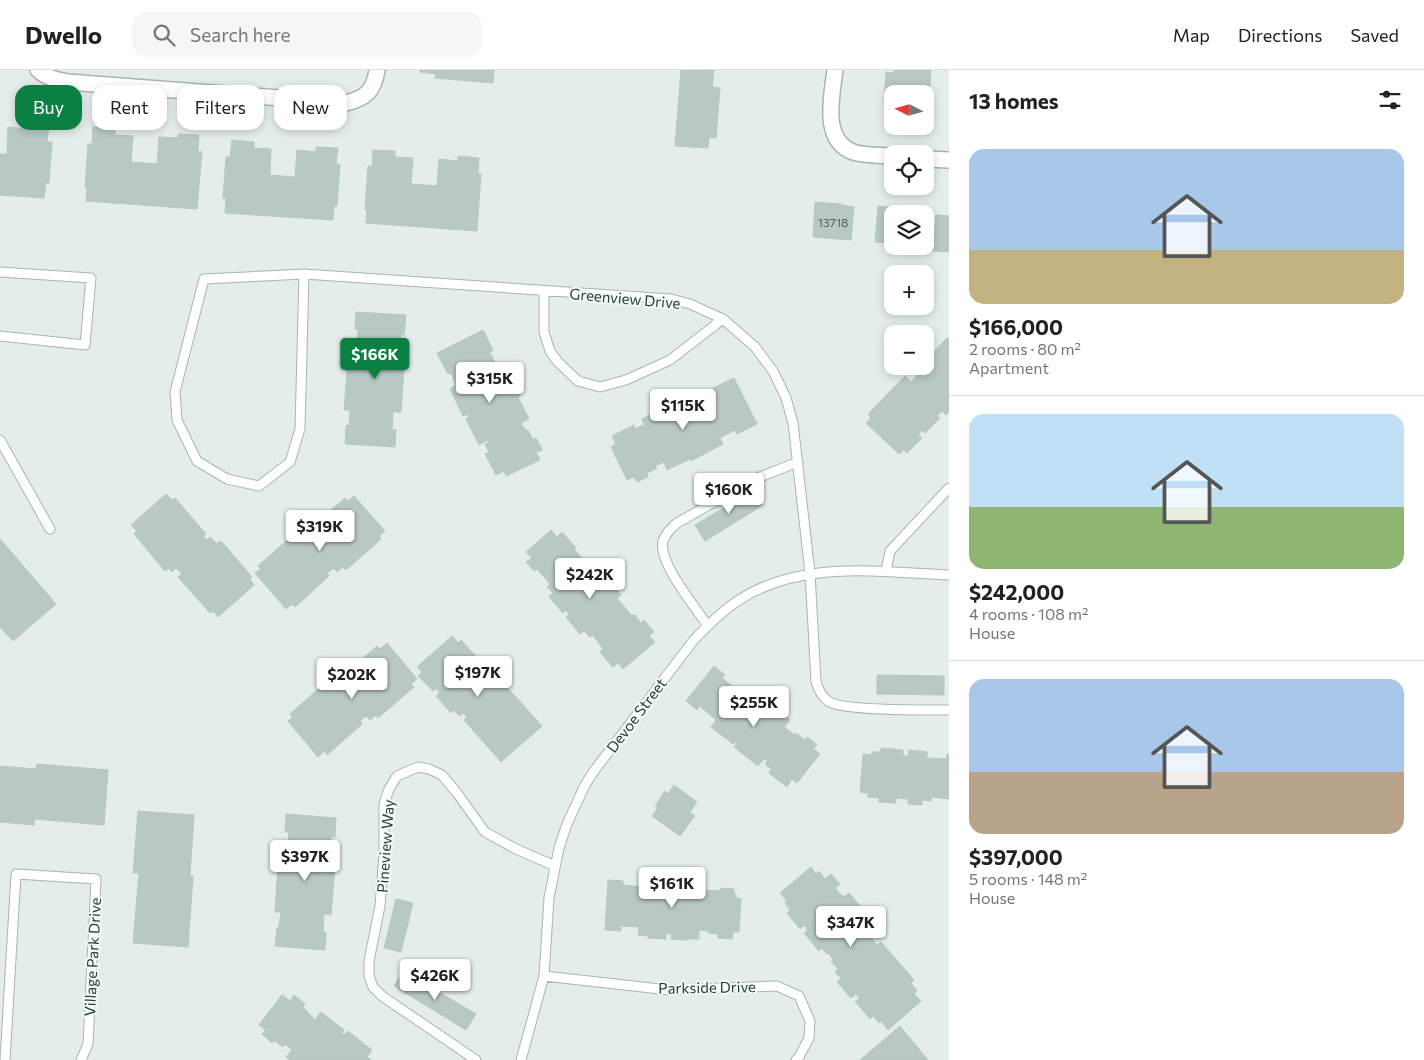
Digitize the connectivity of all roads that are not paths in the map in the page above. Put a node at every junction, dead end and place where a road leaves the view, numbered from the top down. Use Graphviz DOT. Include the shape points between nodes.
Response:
graph roads {
  1 [pos="38,70"];
  2 [pos="377,70"];
  3 [pos="834,70"];
  4 [pos="884,155"];
  5 [pos="934,159"];
  6 [pos="949,160"];
  7 [pos="0,272"];
  8 [pos="304,274"];
  9 [pos="544,291"];
  10 [pos="723,319"];
  11 [pos="0,336"];
  12 [pos="0,440"];
  13 [pos="798,462"];
  14 [pos="949,488"];
  15 [pos="50,529"];
  16 [pos="886,571"];
  17 [pos="810,573"];
  18 [pos="949,574"];
  19 [pos="708,626"];
  20 [pos="949,710"];
  21 [pos="554,866"];
  22 [pos="544,976"];
  23 [pos="5,1060"];
  24 [pos="81,1060"];
  25 [pos="476,1060"];
  26 [pos="521,1060"];
  27 [pos="796,1060"];
  1 -- 2 [label="street" via="55,80 68,82 346,102 366,95 376,80"];
  3 -- 4 [label="street" via="830,116 836,138 840,144 857,153"];
  5 -- 6 [label="street"];
  7 -- 11 [label="lane" via="91,278 85,345"];
  8 -- 8 [label="lane, Greenview Drive" via="204,279 175,392 178,420 197,461 227,479 259,486 290,462 300,429"];
  8 -- 9 [label="lane, Greenview Drive"];
  9 -- 10 [label="lane, Greenview Drive" via="671,299"];
  9 -- 10 [label="lane" via="544,332 550,351 578,381 600,387 626,380 670,360"];
  10 -- 13 [label="lane, Greenview Drive" via="755,347 773,371 793,423"];
  12 -- 15 [label="lane"];
  13 -- 17 [label="lane, Greenview Drive"];
  13 -- 19 [label="lane" via="757,478 691,514 668,532 662,543 670,572"];
  14 -- 16 [label="lane" via="890,551"];
  16 -- 17 [label="lane, Devoe Street"];
  16 -- 18 [label="lane, Devoe Street"];
  17 -- 19 [label="lane, Devoe Street" via="780,580 754,592 735,602"];
  17 -- 20 [label="lane, Greenview Drive" via="816,681 828,702 851,707"];
  19 -- 21 [label="lane, Devoe Street" via="693,641 585,785 567,824"];
  21 -- 22 [label="lane, Devoe Street"];
  21 -- 25 [label="lane, Pineview Way" via="486,832 442,775 418,767 397,776 389,789 384,804 380,906 368,976 382,996"];
  22 -- 26 [label="lane, Devoe Street"];
  22 -- 27 [label="lane, Parkside Drive" via="670,990 777,986 798,996 810,1021 809,1038"];
  23 -- 24 [label="lane, Village Park Drive" via="16,874 96,879 88,1044"];
}
